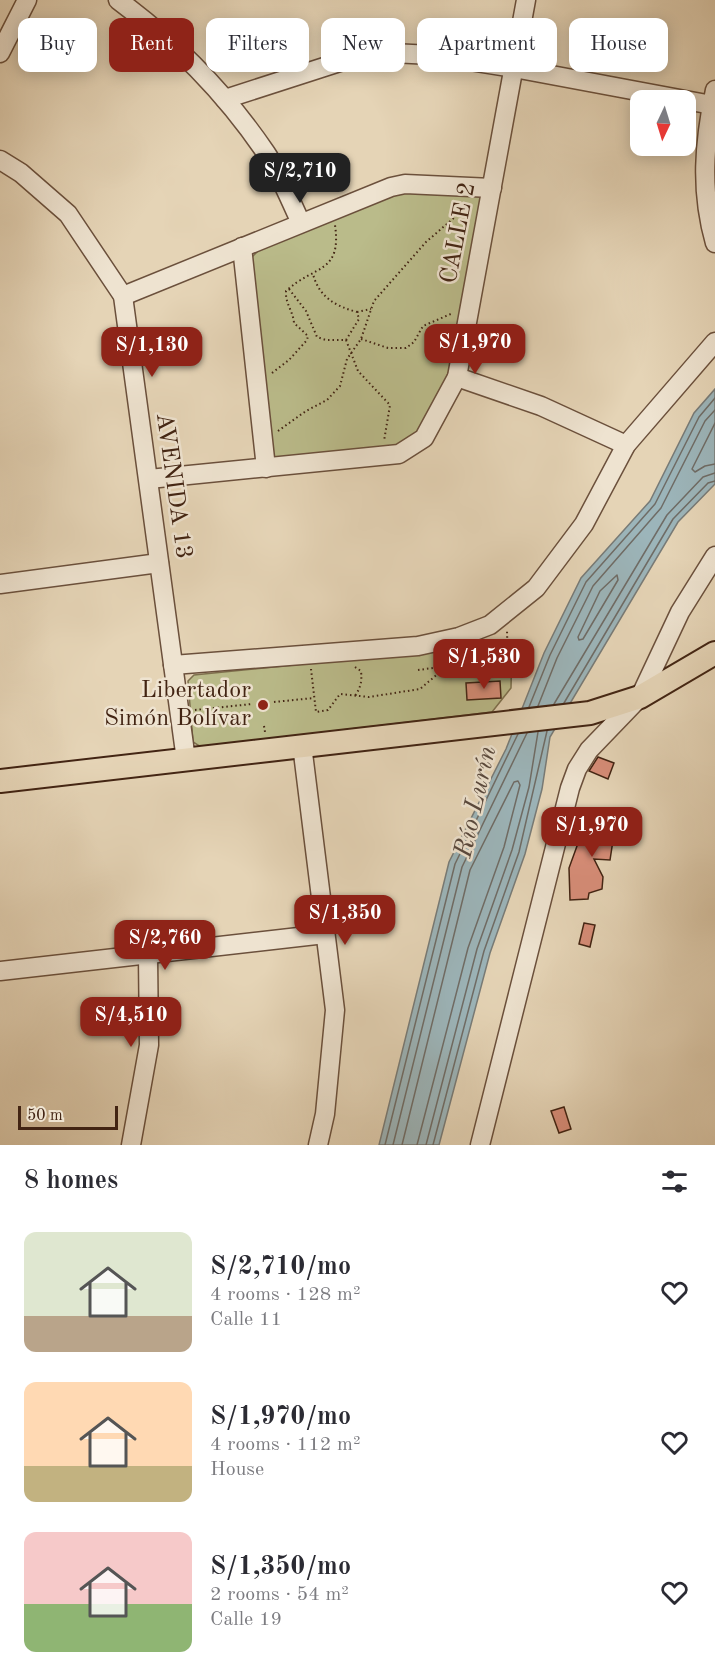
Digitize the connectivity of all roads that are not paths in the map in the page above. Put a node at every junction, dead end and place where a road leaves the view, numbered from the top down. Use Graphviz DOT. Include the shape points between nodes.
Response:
graph roads {
  1 [pos="27,0"];
  2 [pos="118,0"];
  3 [pos="526,0"];
  4 [pos="523,18"];
  5 [pos="0,53"];
  6 [pos="417,54"];
  7 [pos="513,72"];
  8 [pos="541,72"];
  9 [pos="713,97"];
  10 [pos="225,99"];
  11 [pos="0,160"];
  12 [pos="492,188"];
  13 [pos="301,223"];
  14 [pos="715,243"];
  15 [pos="242,247"];
  16 [pos="123,296"];
  17 [pos="715,342"];
  18 [pos="457,376"];
  19 [pos="626,446"];
  20 [pos="266,468"];
  21 [pos="149,480"];
  22 [pos="715,556"];
  23 [pos="159,563"];
  24 [pos="0,584"];
  25 [pos="715,653"];
  26 [pos="173,665"];
  27 [pos="640,697"];
  28 [pos="302,746"];
  29 [pos="186,760"];
  30 [pos="0,782"];
  31 [pos="325,934"];
  32 [pos="148,955"];
  33 [pos="0,971"];
  34 [pos="131,1145"];
  35 [pos="318,1145"];
  36 [pos="480,1145"];
  1 -- 5 [label="street"];
  2 -- 10 [label="street" via="160,30"];
  3 -- 4 [label="street, CALLE 2"];
  6 -- 10 [label="street" via="392,53 346,60"];
  7 -- 12 [label="street, CALLE 2"];
  8 -- 9 [label="street"];
  9 -- 14 [label="street" via="703,176 707,218"];
  10 -- 13 [label="street" via="267,154"];
  11 -- 16 [label="street, AVENIDA 13" via="68,214"];
  12 -- 13 [label="street" via="405,184"];
  12 -- 18 [label="street, CALLE 2"];
  13 -- 15 [label="street"];
  15 -- 16 [label="street"];
  15 -- 20 [label="street"];
  16 -- 21 [label="street, AVENIDA 13"];
  17 -- 19 [label="street"];
  18 -- 19 [label="street" via="541,406"];
  18 -- 20 [label="street, CALLE 2" via="423,438 399,454"];
  19 -- 26 [label="street" via="584,524 536,588 490,625 459,637 314,664"];
  20 -- 21 [label="street, CALLE 2"];
  21 -- 23 [label="street, AVENIDA 13"];
  22 -- 27 [label="street" via="680,612"];
  23 -- 24 [label="street"];
  23 -- 26 [label="street, AVENIDA 13"];
  25 -- 27 [label="main road"];
  26 -- 29 [label="street, AVENIDA 13"];
  27 -- 28 [label="main road" via="590,713"];
  27 -- 36 [label="street" via="589,750 570,788"];
  28 -- 29 [label="main road"];
  28 -- 31 [label="street"];
  29 -- 30 [label="main road"];
  31 -- 32 [label="street"];
  31 -- 35 [label="street" via="335,1010 325,1114"];
  32 -- 33 [label="street"];
  32 -- 34 [label="street" via="149,1045"];
}
